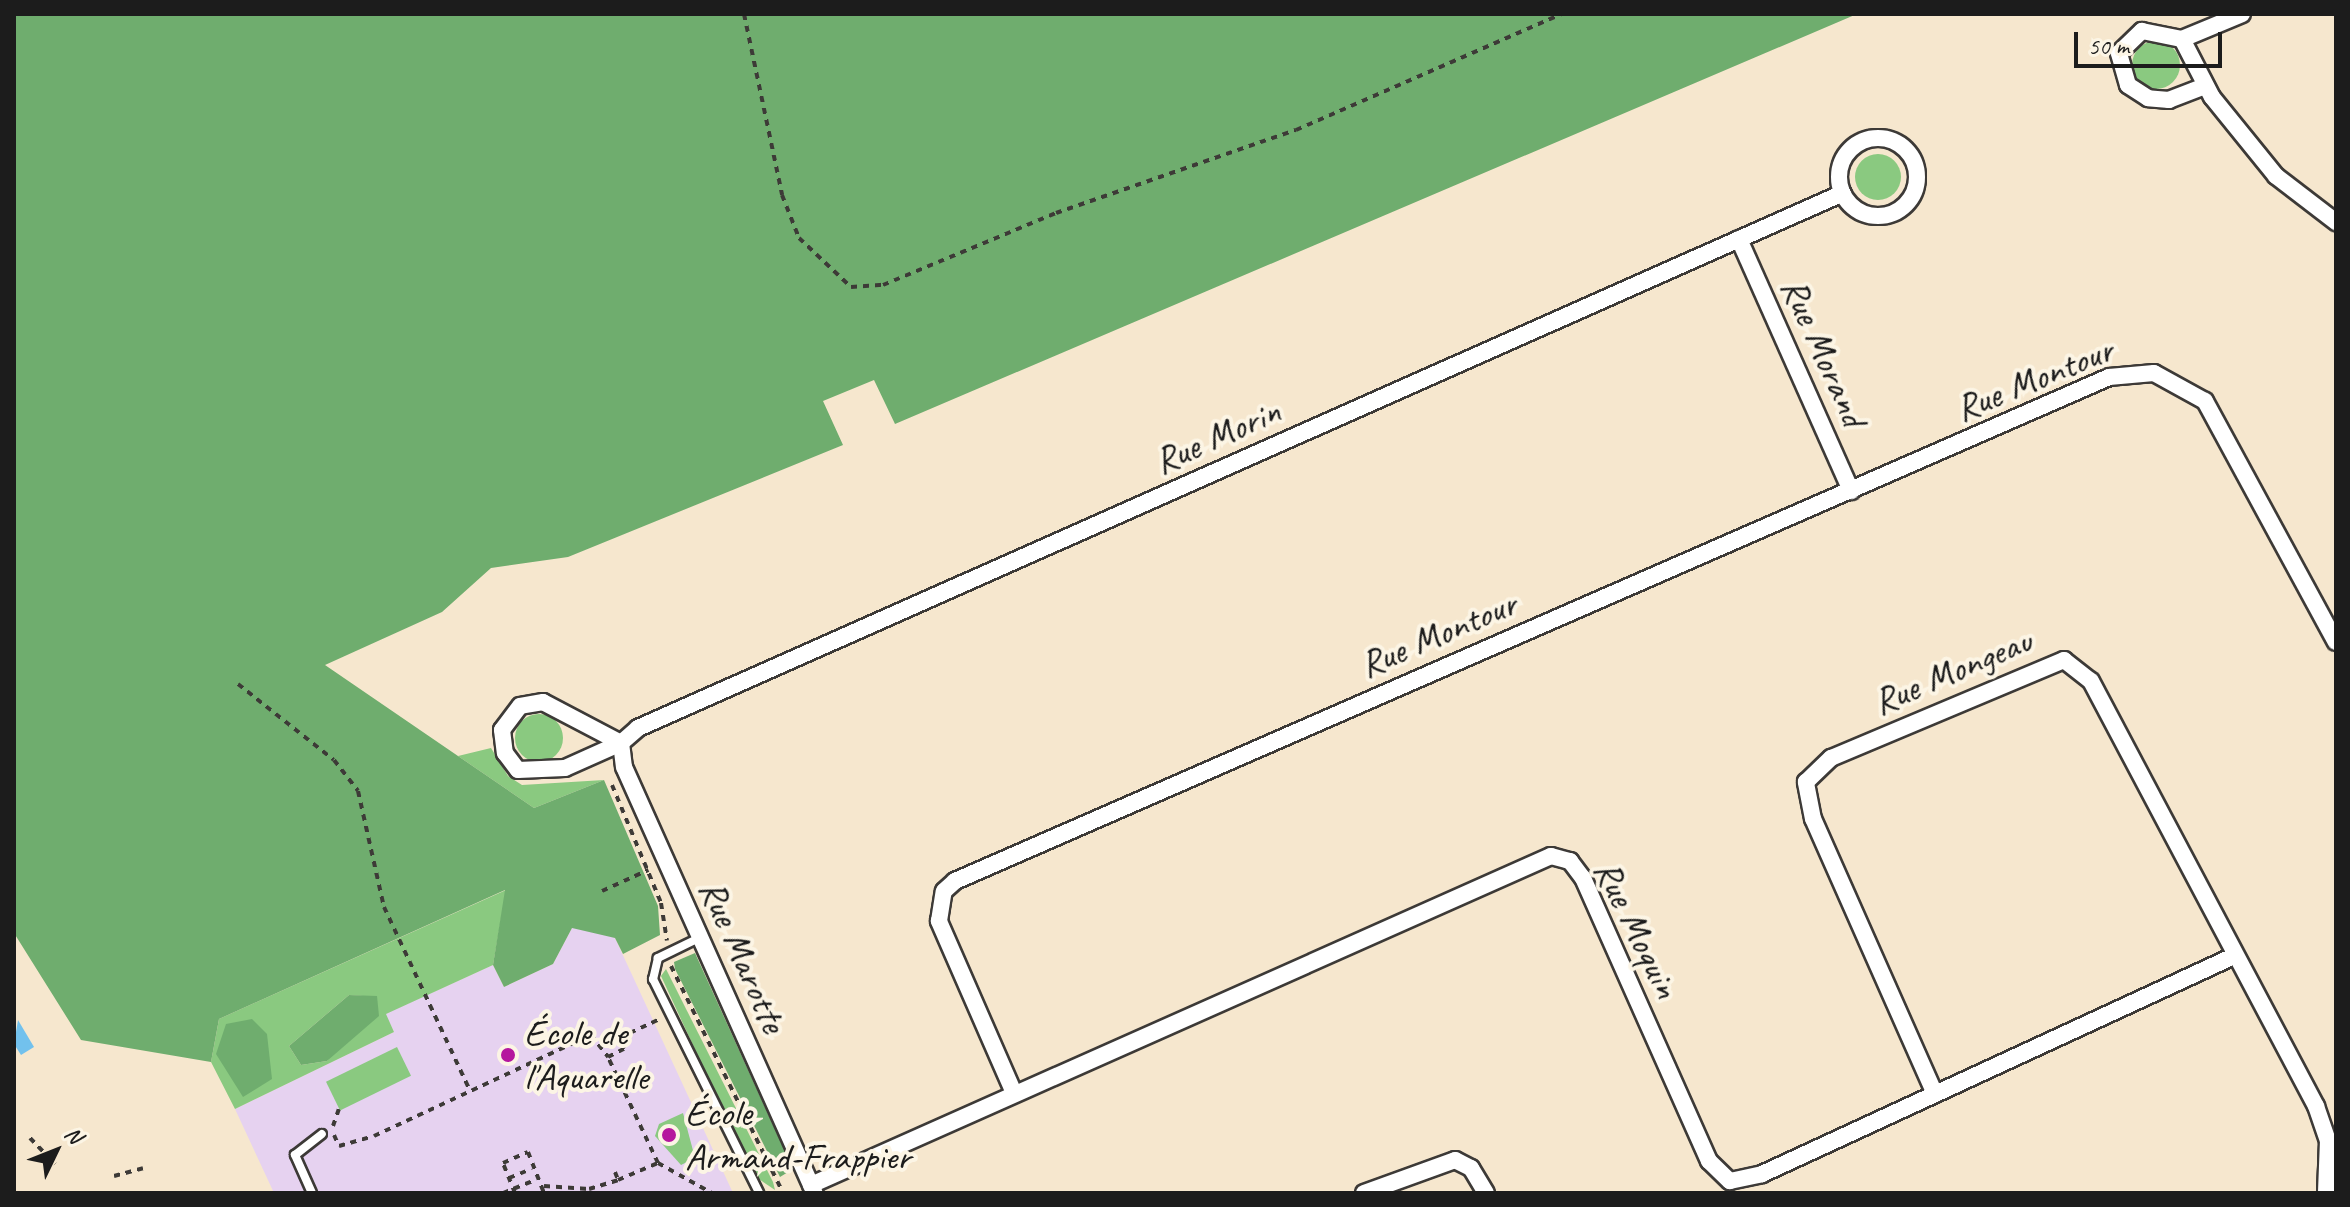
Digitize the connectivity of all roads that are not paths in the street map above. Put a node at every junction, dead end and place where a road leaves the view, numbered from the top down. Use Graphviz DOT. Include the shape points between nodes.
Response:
graph roads {
  1 [pos="2242,14"];
  2 [pos="2182,39"];
  3 [pos="2205,86"];
  4 [pos="1843,193"];
  5 [pos="2336,222"];
  6 [pos="1739,239"];
  7 [pos="1851,491"];
  8 [pos="2336,642"];
  9 [pos="621,743"];
  10 [pos="699,938"];
  11 [pos="2234,956"];
  12 [pos="1014,1093"];
  13 [pos="1935,1094"];
  14 [pos="327,1132"];
  15 [pos="808,1190"];
  16 [pos="312,1193"];
  17 [pos="759,1193"];
  18 [pos="1364,1193"];
  19 [pos="1486,1193"];
  20 [pos="2326,1193"];
  1 -- 2 [label="street"];
  2 -- 3 [label="street"];
  2 -- 3 [label="street" via="2142,31 2119,53 2121,75 2136,93 2161,100"];
  3 -- 5 [label="street" via="2284,185"];
  4 -- 4 [label="street" via="1840,169 1863,141 1887,139 1914,162 1916,188 1888,215 1861,212"];
  4 -- 6 [label="street, Rue Morin"];
  6 -- 7 [label="street, Rue Morand"];
  6 -- 9 [label="street, Rue Morin" via="638,728"];
  7 -- 8 [label="street, Rue Montour" via="2109,377 2166,376 2214,413"];
  7 -- 12 [label="street, Rue Montour" via="955,881 944,891 939,921"];
  9 -- 9 [label="street, Rue Morin" via="543,702 520,706 502,730 508,760 532,775"];
  9 -- 10 [label="street, Rue Marotte" via="624,767"];
  10 -- 15 [label="street, Rue Marotte"];
  10 -- 17 [label="lane" via="663,954 652,974"];
  11 -- 13 [label="street, Rue Moquin"];
  11 -- 13 [label="street, Rue Mongeau" via="2091,681 2074,663 2050,662 1831,758 1809,773 1808,804"];
  11 -- 20 [label="street, Rue Mongeau" via="2325,1127"];
  12 -- 13 [label="street, Rue Moquin" via="1551,856 1570,861 1583,878 1721,1177 1750,1179"];
  12 -- 15 [label="street, Rue Moquin"];
  14 -- 16 [label="lane" via="295,1155"];
  18 -- 19 [label="street" via="1455,1160 1471,1168"];
}
